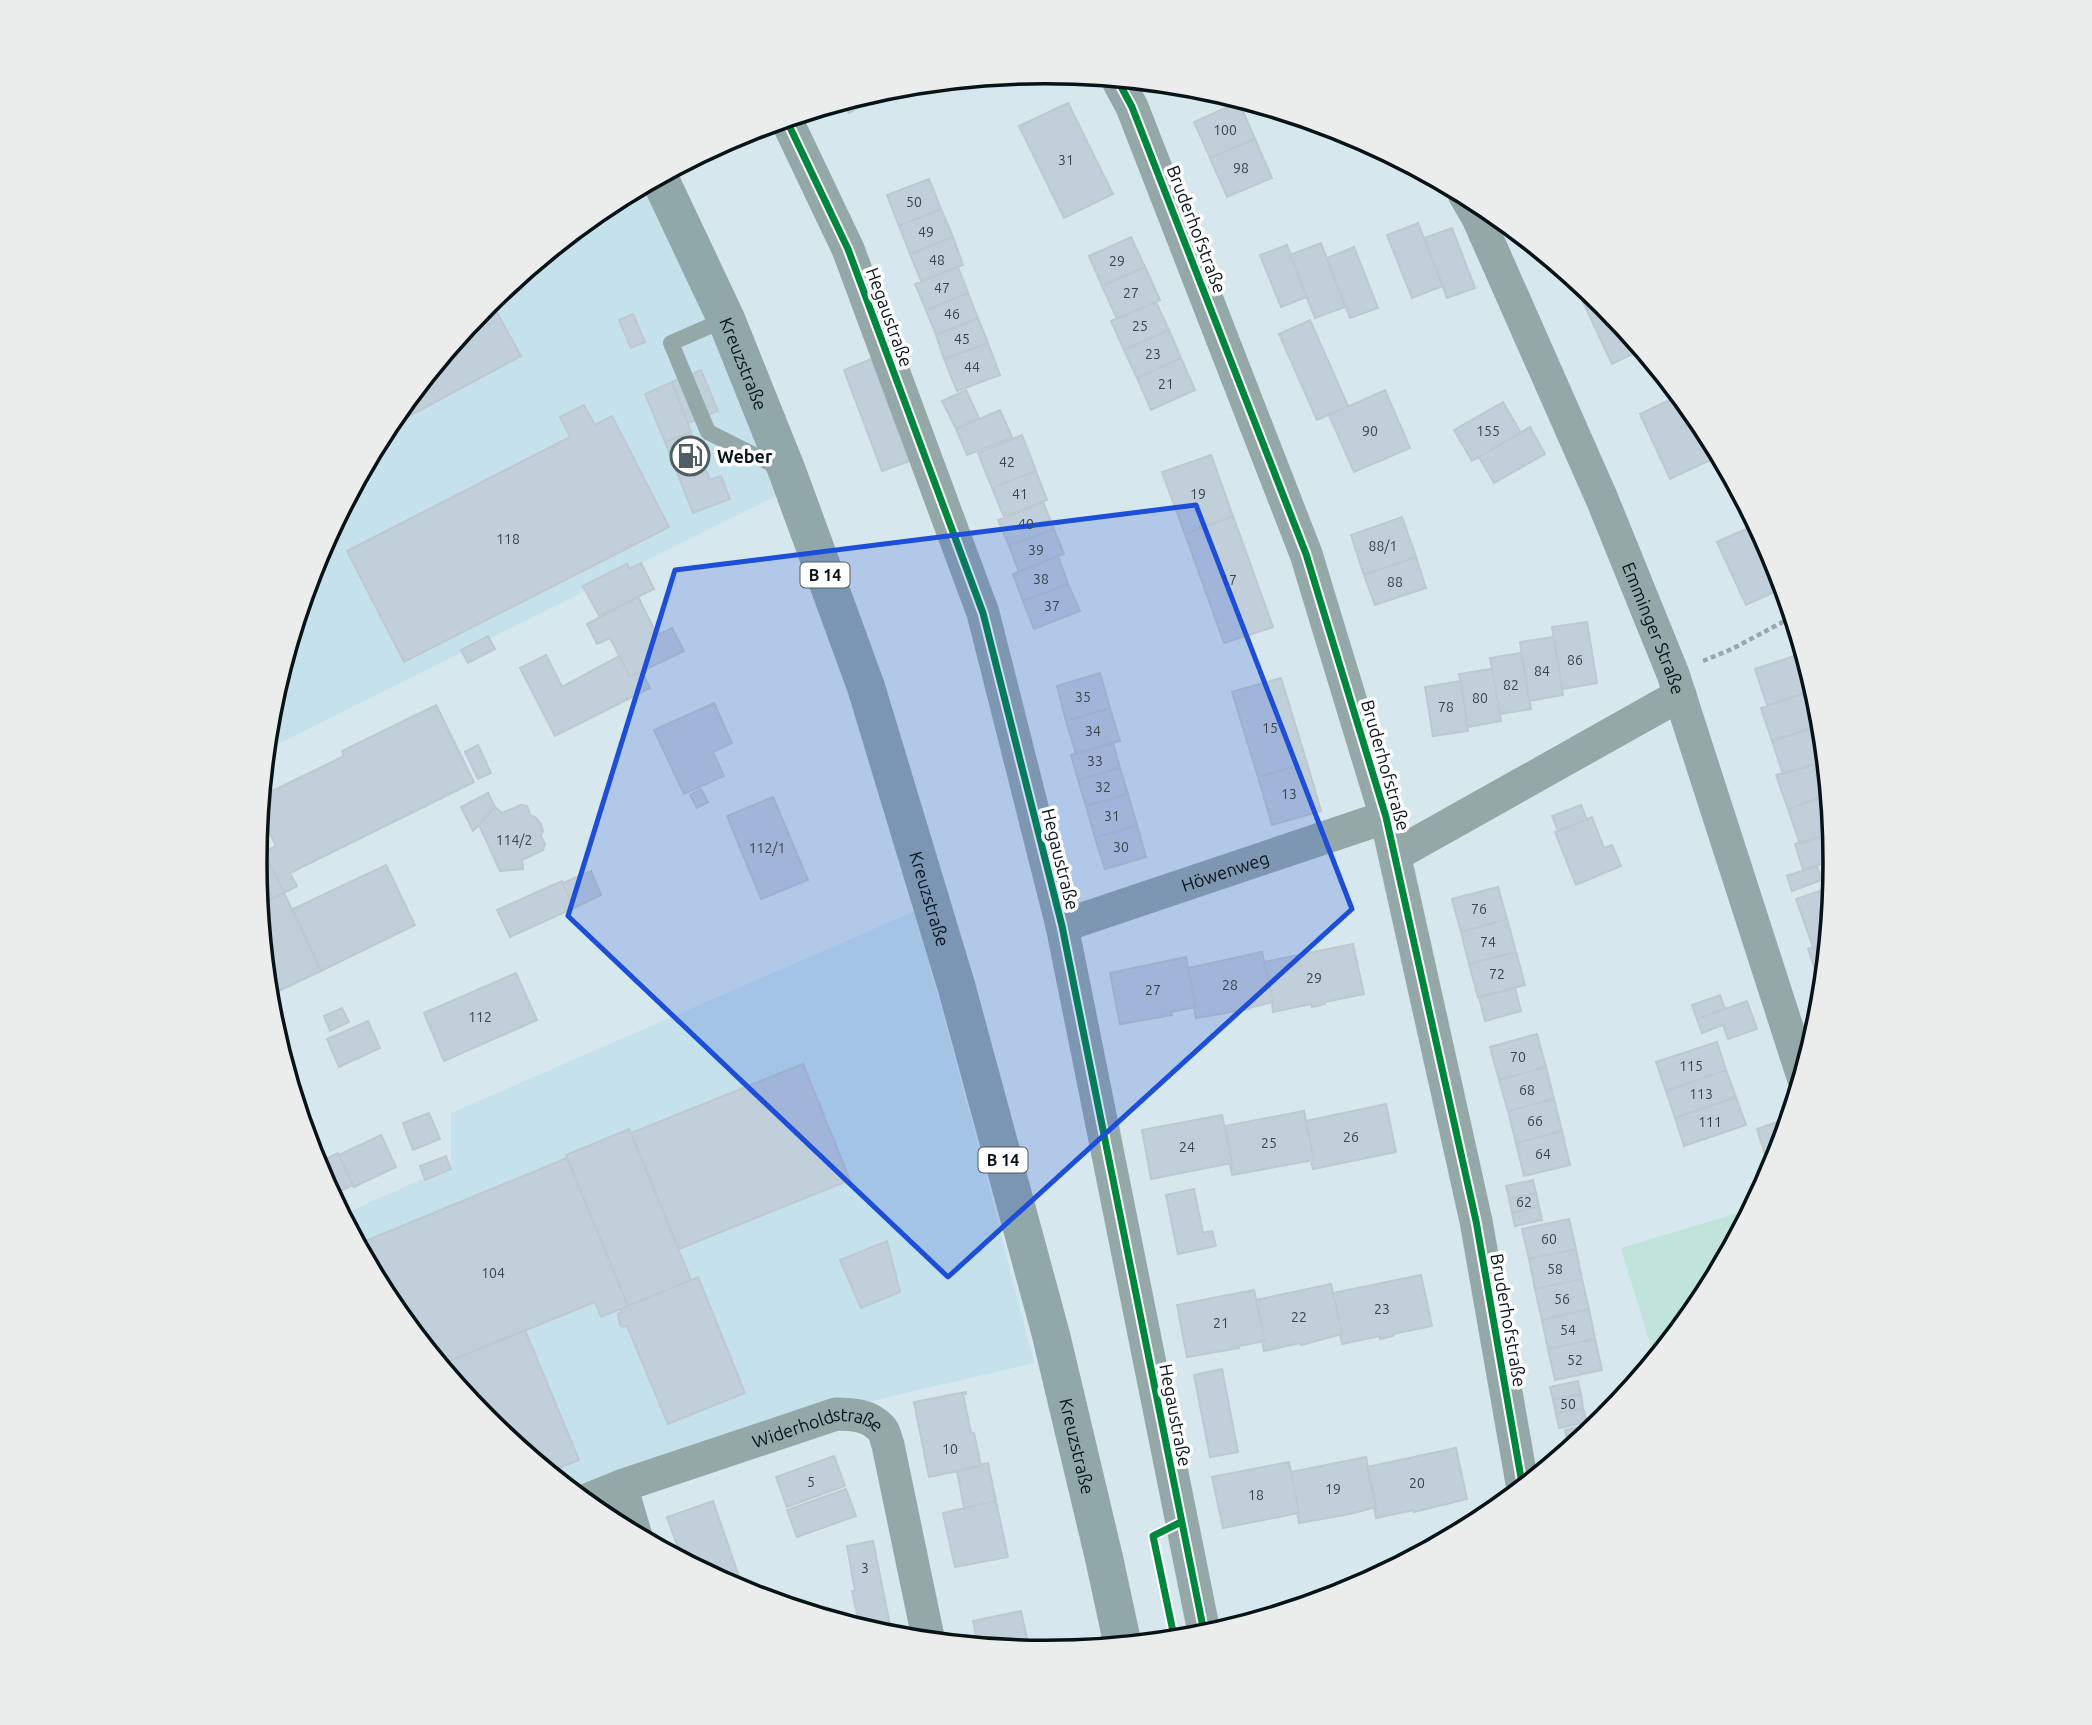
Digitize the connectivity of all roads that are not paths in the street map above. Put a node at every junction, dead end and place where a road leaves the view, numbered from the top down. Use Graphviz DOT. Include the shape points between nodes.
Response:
graph roads {
  1 [pos="1122,88"];
  2 [pos="790,127"];
  3 [pos="663,185"];
  4 [pos="1475,212"];
  5 [pos="726,319"];
  6 [pos="787,471"];
  7 [pos="1680,695"];
  8 [pos="1386,817"];
  9 [pos="1395,855"];
  10 [pos="1062,926"];
  11 [pos="1798,1063"];
  12 [pos="1520,1480"];
  13 [pos="621,1486"];
  14 [pos="595,1497"];
  15 [pos="632,1521"];
  16 [pos="1203,1625"];
  17 [pos="927,1631"];
  18 [pos="1121,1637"];
  1 -- 8 [label="street, Bruderhofstraße" via="1306,554"];
  2 -- 10 [label="street, Hegaustraße" via="848,249 984,612"];
  3 -- 5 [label="main road, Kreuzstraße / B 14"];
  4 -- 7 [label="street, Emminger Straße" via="1602,499"];
  5 -- 6 [label="main road, Kreuzstraße / B 14"];
  5 -- 6 [label="lane" via="671,343 708,432"];
  6 -- 18 [label="main road, Kreuzstraße / B 14" via="866,687 956,985 1051,1335"];
  7 -- 9 [label="street"];
  7 -- 11 [label="street, Emminger Straße"];
  8 -- 9 [label="street, Bruderhofstraße"];
  8 -- 10 [label="street, Höwenweg"];
  9 -- 12 [label="street, Bruderhofstraße" via="1476,1221"];
  10 -- 16 [label="street, Hegaustraße"];
  13 -- 14 [label="street, Widerholdstraße"];
  13 -- 15 [label="street"];
  13 -- 17 [label="street, Widerholdstraße" via="836,1414 854,1413 867,1419 882,1429 888,1445"];
}
